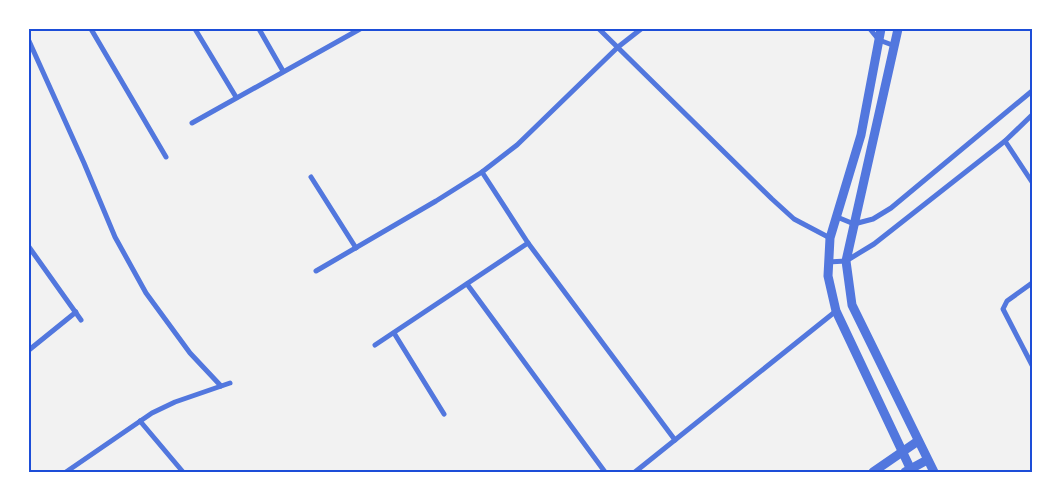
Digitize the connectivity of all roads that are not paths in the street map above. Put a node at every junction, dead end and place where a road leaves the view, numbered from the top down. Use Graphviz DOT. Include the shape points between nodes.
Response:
graph roads {
  1 [pos="91,29"];
  2 [pos="195,29"];
  3 [pos="259,29"];
  4 [pos="360,29"];
  5 [pos="600,29"];
  6 [pos="641,29"];
  7 [pos="870,29"];
  8 [pos="881,29"];
  9 [pos="898,29"];
  10 [pos="879,40"];
  11 [pos="29,41"];
  12 [pos="895,46"];
  13 [pos="618,48"];
  14 [pos="283,71"];
  15 [pos="1032,91"];
  16 [pos="236,97"];
  17 [pos="1032,115"];
  18 [pos="192,123"];
  19 [pos="1005,141"];
  20 [pos="166,157"];
  21 [pos="482,172"];
  22 [pos="311,177"];
  23 [pos="1032,182"];
  24 [pos="837,217"];
  25 [pos="854,224"];
  26 [pos="830,238"];
  27 [pos="528,243"];
  28 [pos="29,247"];
  29 [pos="356,248"];
  30 [pos="828,262"];
  31 [pos="846,262"];
  32 [pos="316,271"];
  33 [pos="1032,283"];
  34 [pos="467,284"];
  35 [pos="836,311"];
  36 [pos="76,312"];
  37 [pos="81,320"];
  38 [pos="394,333"];
  39 [pos="375,345"];
  40 [pos="29,350"];
  41 [pos="1032,364"];
  42 [pos="230,383"];
  43 [pos="221,386"];
  44 [pos="444,414"];
  45 [pos="140,421"];
  46 [pos="675,440"];
  47 [pos="918,441"];
  48 [pos="902,453"];
  49 [pos="927,460"];
  50 [pos="909,471"];
  51 [pos="66,472"];
  52 [pos="183,472"];
  53 [pos="605,472"];
  54 [pos="635,472"];
  55 [pos="873,472"];
  56 [pos="934,472"];
  1 -- 20 [label="street"];
  2 -- 16 [label="street"];
  3 -- 14 [label="street"];
  4 -- 14 [label="street"];
  5 -- 13 [label="street"];
  6 -- 13 [label="street"];
  7 -- 10 [label="street"];
  8 -- 10 [label="street"];
  9 -- 12 [label="street"];
  10 -- 12 [label="street"];
  10 -- 24 [label="street" via="861,135"];
  11 -- 43 [label="street" via="120,245 146,293 190,353"];
  12 -- 25 [label="street"];
  13 -- 21 [label="street" via="517,145"];
  13 -- 26 [label="street" via="772,199 794,218"];
  14 -- 16 [label="street"];
  15 -- 25 [label="street" via="891,208"];
  16 -- 18 [label="street"];
  17 -- 19 [label="street"];
  19 -- 23 [label="street"];
  19 -- 31 [label="street" via="874,244"];
  21 -- 27 [label="street"];
  21 -- 29 [label="street"];
  22 -- 29 [label="street"];
  24 -- 25 [label="street"];
  24 -- 26 [label="street"];
  25 -- 31 [label="street"];
  26 -- 30 [label="street"];
  27 -- 34 [label="street"];
  27 -- 46 [label="street"];
  28 -- 36 [label="street"];
  29 -- 32 [label="street"];
  30 -- 31 [label="street"];
  30 -- 35 [label="street"];
  31 -- 47 [label="street" via="852,305"];
  33 -- 41 [label="street" via="1007,302 1003,309"];
  34 -- 38 [label="street"];
  34 -- 53 [label="street"];
  35 -- 46 [label="street"];
  35 -- 48 [label="street"];
  36 -- 37 [label="street"];
  36 -- 40 [label="street"];
  38 -- 39 [label="street"];
  38 -- 44 [label="street"];
  42 -- 43 [label="street"];
  43 -- 45 [label="street" via="175,402"];
  45 -- 51 [label="street"];
  45 -- 52 [label="street"];
  46 -- 54 [label="street"];
  47 -- 48 [label="street"];
  47 -- 49 [label="street"];
  48 -- 50 [label="street"];
  48 -- 55 [label="street"];
  49 -- 50 [label="street"];
  49 -- 56 [label="street"];
}
